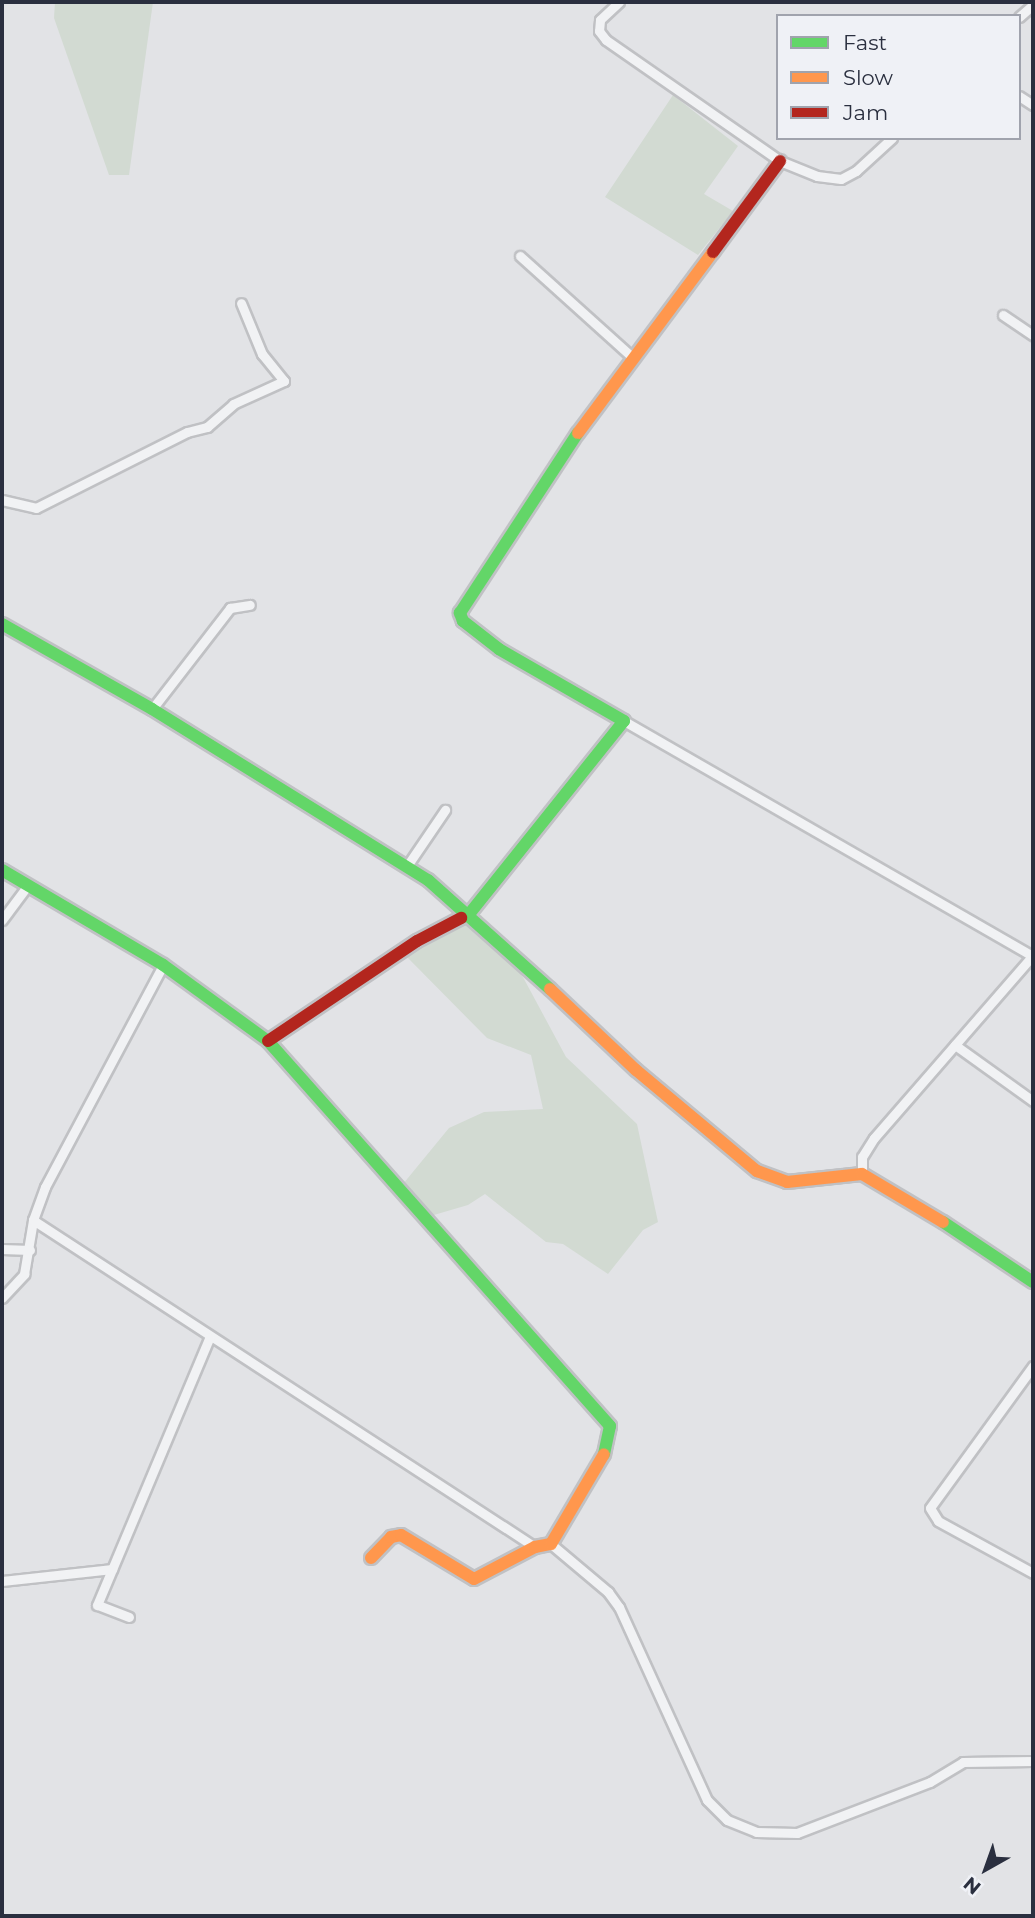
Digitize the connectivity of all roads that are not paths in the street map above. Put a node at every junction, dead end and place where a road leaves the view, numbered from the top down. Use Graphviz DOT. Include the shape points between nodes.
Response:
graph roads {
  1 [pos="619,2"];
  2 [pos="890,140"];
  3 [pos="780,161"];
  4 [pos="520,256"];
  5 [pos="241,303"];
  6 [pos="1003,315"];
  7 [pos="1033,335"];
  8 [pos="632,357"];
  9 [pos="2,500"];
  10 [pos="250,606"];
  11 [pos="2,624"];
  12 [pos="152,709"];
  13 [pos="624,721"];
  14 [pos="444,810"];
  15 [pos="407,866"];
  16 [pos="2,870"];
  17 [pos="29,885"];
  18 [pos="470,913"];
  19 [pos="2,920"];
  20 [pos="1033,955"];
  21 [pos="163,965"];
  22 [pos="268,1041"];
  23 [pos="955,1045"];
  24 [pos="1033,1101"];
  25 [pos="862,1174"];
  26 [pos="33,1220"];
  27 [pos="2,1249"];
  28 [pos="30,1250"];
  29 [pos="1033,1282"];
  30 [pos="2,1297"];
  31 [pos="209,1338"];
  32 [pos="1033,1366"];
  33 [pos="551,1544"];
  34 [pos="534,1547"];
  35 [pos="371,1558"];
  36 [pos="112,1569"];
  37 [pos="1033,1573"];
  38 [pos="2,1581"];
  39 [pos="130,1617"];
  40 [pos="1033,1761"];
  1 -- 3 [label="street" via="600,20 599,31 606,40"];
  2 -- 3 [label="street" via="841,179 817,176"];
  3 -- 8 [label="street"];
  4 -- 8 [label="street"];
  5 -- 9 [label="street" via="262,354 284,381 233,404 207,427 187,432 36,508"];
  6 -- 7 [label="street"];
  8 -- 13 [label="street" via="558,459 460,613 463,621 499,649"];
  10 -- 12 [label="street" via="230,608"];
  11 -- 12 [label="street"];
  12 -- 15 [label="street"];
  13 -- 18 [label="street"];
  13 -- 20 [label="street"];
  14 -- 15 [label="street"];
  15 -- 18 [label="street"];
  16 -- 17 [label="street"];
  17 -- 19 [label="street"];
  17 -- 21 [label="street"];
  18 -- 22 [label="street" via="418,941"];
  18 -- 25 [label="street" via="636,1070 757,1171 787,1182"];
  20 -- 23 [label="street"];
  21 -- 22 [label="street"];
  21 -- 26 [label="street" via="45,1187"];
  22 -- 33 [label="street" via="610,1426 605,1453"];
  23 -- 24 [label="street"];
  23 -- 25 [label="street" via="874,1138 862,1157"];
  25 -- 29 [label="street" via="900,1193"];
  26 -- 28 [label="street"];
  26 -- 31 [label="street"];
  27 -- 28 [label="street"];
  28 -- 30 [label="street" via="24,1273"];
  31 -- 34 [label="street"];
  31 -- 36 [label="street"];
  32 -- 37 [label="street" via="930,1508 938,1521"];
  33 -- 34 [label="street"];
  33 -- 40 [label="street" via="620,1607 707,1800 727,1820 756,1832 797,1832 930,1782 963,1762"];
  34 -- 35 [label="street" via="474,1579 463,1577 401,1535 391,1537"];
  36 -- 38 [label="street"];
  36 -- 39 [label="street" via="97,1605"];
}
